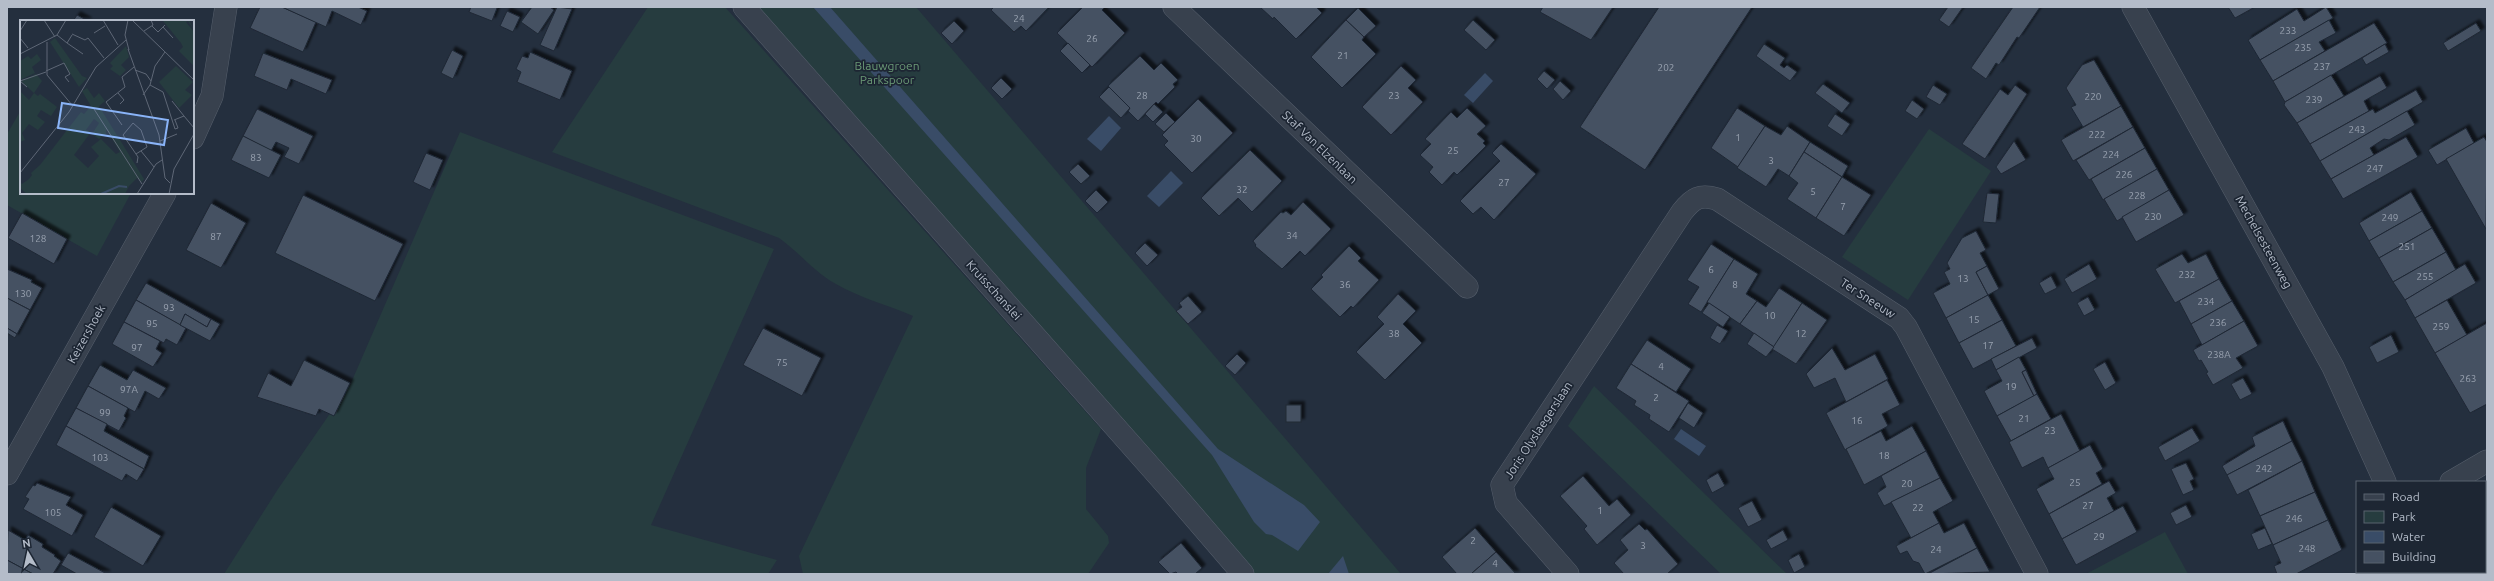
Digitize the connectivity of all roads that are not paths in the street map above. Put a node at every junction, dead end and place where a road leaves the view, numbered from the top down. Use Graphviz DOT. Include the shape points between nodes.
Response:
graph roads {
  1 [pos="226,7"];
  2 [pos="744,7"];
  3 [pos="1174,7"];
  4 [pos="2133,7"];
  5 [pos="194,136"];
  6 [pos="164,194"];
  7 [pos="1466,287"];
  8 [pos="1624,300"];
  9 [pos="2487,461"];
  10 [pos="7,474"];
  11 [pos="2385,481"];
  12 [pos="2453,481"];
  13 [pos="1242,574"];
  14 [pos="1568,574"];
  15 [pos="2036,574"];
  1 -- 5 [label="street" via="212,96"];
  2 -- 13 [label="street, Kruisschanslei" via="1165,483"];
  3 -- 7 [label="street, Staf Van Elzenlaan"];
  4 -- 11 [label="street, Mechelsesteenweg" via="2333,367"];
  6 -- 10 [label="street, Keizershoek"];
  8 -- 14 [label="street, Joris Olyslaegerslaan" via="1502,485 1506,503"];
  8 -- 15 [label="street, Ter Sneeuw" via="1682,212 1695,198 1702,195 1717,199 1895,315 1906,327"];
  9 -- 12 [label="street"];
}
